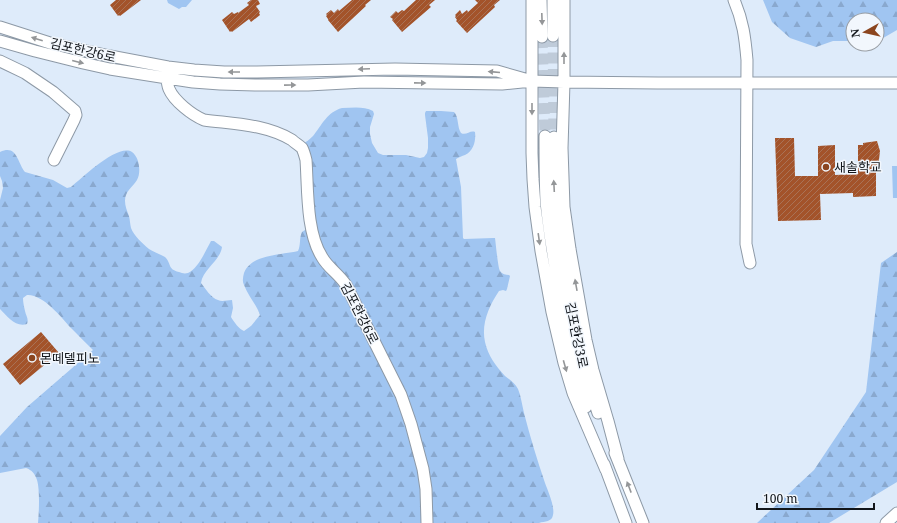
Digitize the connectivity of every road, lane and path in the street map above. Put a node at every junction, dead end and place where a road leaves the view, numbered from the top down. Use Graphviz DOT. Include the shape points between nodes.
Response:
graph roads {
  1 [pos="532,0"];
  2 [pos="541,0"];
  3 [pos="552,0"];
  4 [pos="564,0"];
  5 [pos="734,0"];
  6 [pos="0,28"];
  7 [pos="542,37"];
  8 [pos="564,39"];
  9 [pos="0,41"];
  10 [pos="0,61"];
  11 [pos="168,67"];
  12 [pos="167,78"];
  13 [pos="532,81"];
  14 [pos="564,82"];
  15 [pos="747,83"];
  16 [pos="897,83"];
  17 [pos="532,132"];
  18 [pos="554,136"];
  19 [pos="54,160"];
  20 [pos="750,263"];
  21 [pos="606,470"];
  22 [pos="897,514"];
  23 [pos="427,523"];
  24 [pos="626,523"];
  25 [pos="643,523"];
  26 [pos="886,523"];
  1 -- 7 [label="street"];
  2 -- 7 [label="street, one-way"];
  3 -- 7 [label="street"];
  4 -- 8 [label="street"];
  5 -- 15 [label="street" via="745,36"];
  11 -- 6 [label="street, 김포한강6로, one-way" via="50,43"];
  7 -- 8 [label="street" via="546,41"];
  7 -- 13 [label="street"];
  14 -- 8 [label="street, one-way"];
  9 -- 12 [label="street, 김포한강6로, one-way" via="83,63"];
  10 -- 19 [label="street" via="25,73 75,111 74,120"];
  11 -- 12 [label="street, 김포한강6로"];
  13 -- 11 [label="street, 김포한강6로, one-way" via="497,71 395,69 224,72"];
  12 -- 13 [label="street, 김포한강6로, one-way" via="255,85 364,82 502,84"];
  12 -- 23 [label="street, 김포한강6로" via="169,89 176,100 199,118 260,127 292,140 301,147 306,160 310,220 315,243 325,261 346,285 401,395 423,469"];
  13 -- 14 [label="street, 김포한강6로"];
  13 -- 17 [label="street, one-way"];
  14 -- 15 [label="street, 김포한강6로"];
  14 -- 18 [label="street"];
  15 -- 16 [label="street, 김포한강6로"];
  15 -- 20 [label="street" via="746,244"];
  17 -- 18 [label="street" via="547,130"];
  17 -- 21 [label="street, one-way" via="535,207 552,312 573,393"];
  18 -- 21 [label="street, 김포한강3로" via="544,168 552,248 570,351"];
  25 -- 18 [label="street, one-way" via="618,459 586,340 564,207 562,148"];
  21 -- 24 [label="street, 김포한강3로"];
  22 -- 26 [label="street"];
}
